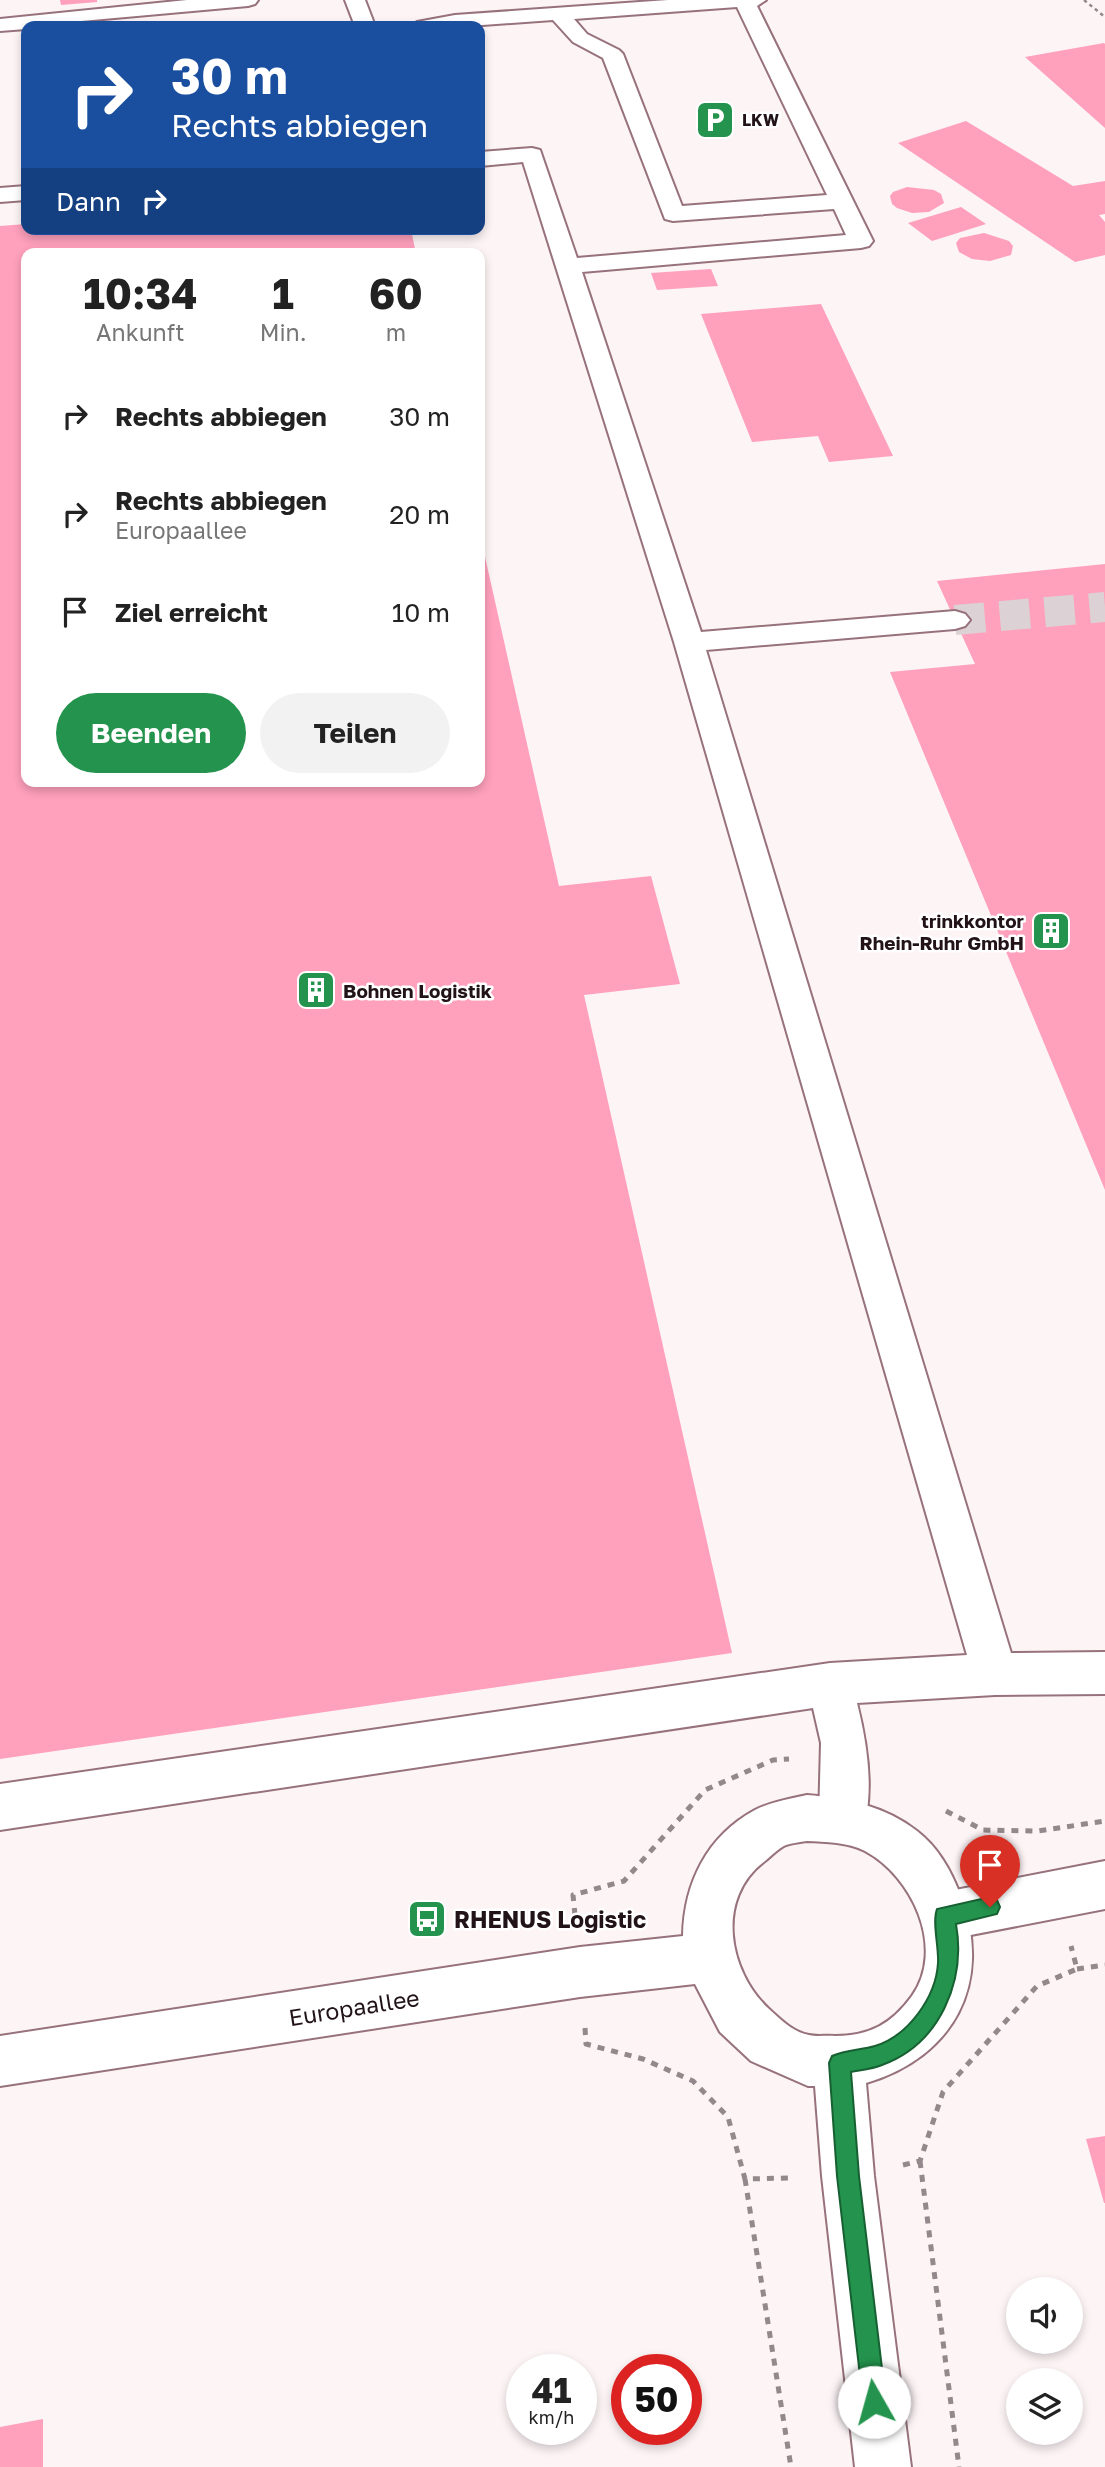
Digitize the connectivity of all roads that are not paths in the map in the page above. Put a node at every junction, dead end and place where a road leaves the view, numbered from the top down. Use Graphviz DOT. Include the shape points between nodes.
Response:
graph roads {
  1 [pos="248,0"];
  2 [pos="355,0"];
  3 [pos="756,0"];
  4 [pos="744,1"];
  5 [pos="558,14"];
  6 [pos="40,21"];
  7 [pos="363,21"];
  8 [pos="455,21"];
  9 [pos="21,23"];
  10 [pos="0,25"];
  11 [pos="485,159"];
  12 [pos="21,193"];
  13 [pos="0,195"];
  14 [pos="842,201"];
  15 [pos="569,266"];
  16 [pos="955,620"];
  17 [pos="689,642"];
  18 [pos="1105,1673"];
  19 [pos="995,1674"];
  20 [pos="830,1684"];
  21 [pos="0,1807"];
  22 [pos="843,1820"];
  23 [pos="1105,1885"];
  24 [pos="944,1916"];
  25 [pos="709,1958"];
  26 [pos="0,2062"];
  27 [pos="839,2063"];
  28 [pos="883,2467"];
  1 -- 6 [label="main road"];
  2 -- 7 [label="main road"];
  3 -- 4 [label="main road"];
  4 -- 5 [label="main road"];
  4 -- 14 [label="main road"];
  5 -- 8 [label="main road"];
  5 -- 14 [label="main road" via="580,38 612,54 673,214"];
  9 -- 10 [label="main road"];
  11 -- 15 [label="main road" via="532,155"];
  12 -- 13 [label="main road"];
  14 -- 15 [label="main road" via="861,241"];
  15 -- 17 [label="main road"];
  16 -- 17 [label="main road"];
  17 -- 19 [label="main road"];
  18 -- 19 [label="main road"];
  19 -- 20 [label="main road"];
  20 -- 21 [label="main road"];
  20 -- 22 [label="main road" via="844,1744"];
  22 -- 24 [label="main road" via="880,1834 918,1864"];
  22 -- 25 [label="main road" via="807,1818 772,1826 747,1842 727,1863 715,1885 706,1933"];
  23 -- 24 [label="main road"];
  24 -- 27 [label="main road" via="948,1968 928,2018 907,2040 880,2056"];
  25 -- 26 [label="main road, Europaallee" via="580,1972"];
  25 -- 27 [label="main road" via="732,2008 756,2034 788,2053"];
  27 -- 28 [label="main road"];
}
